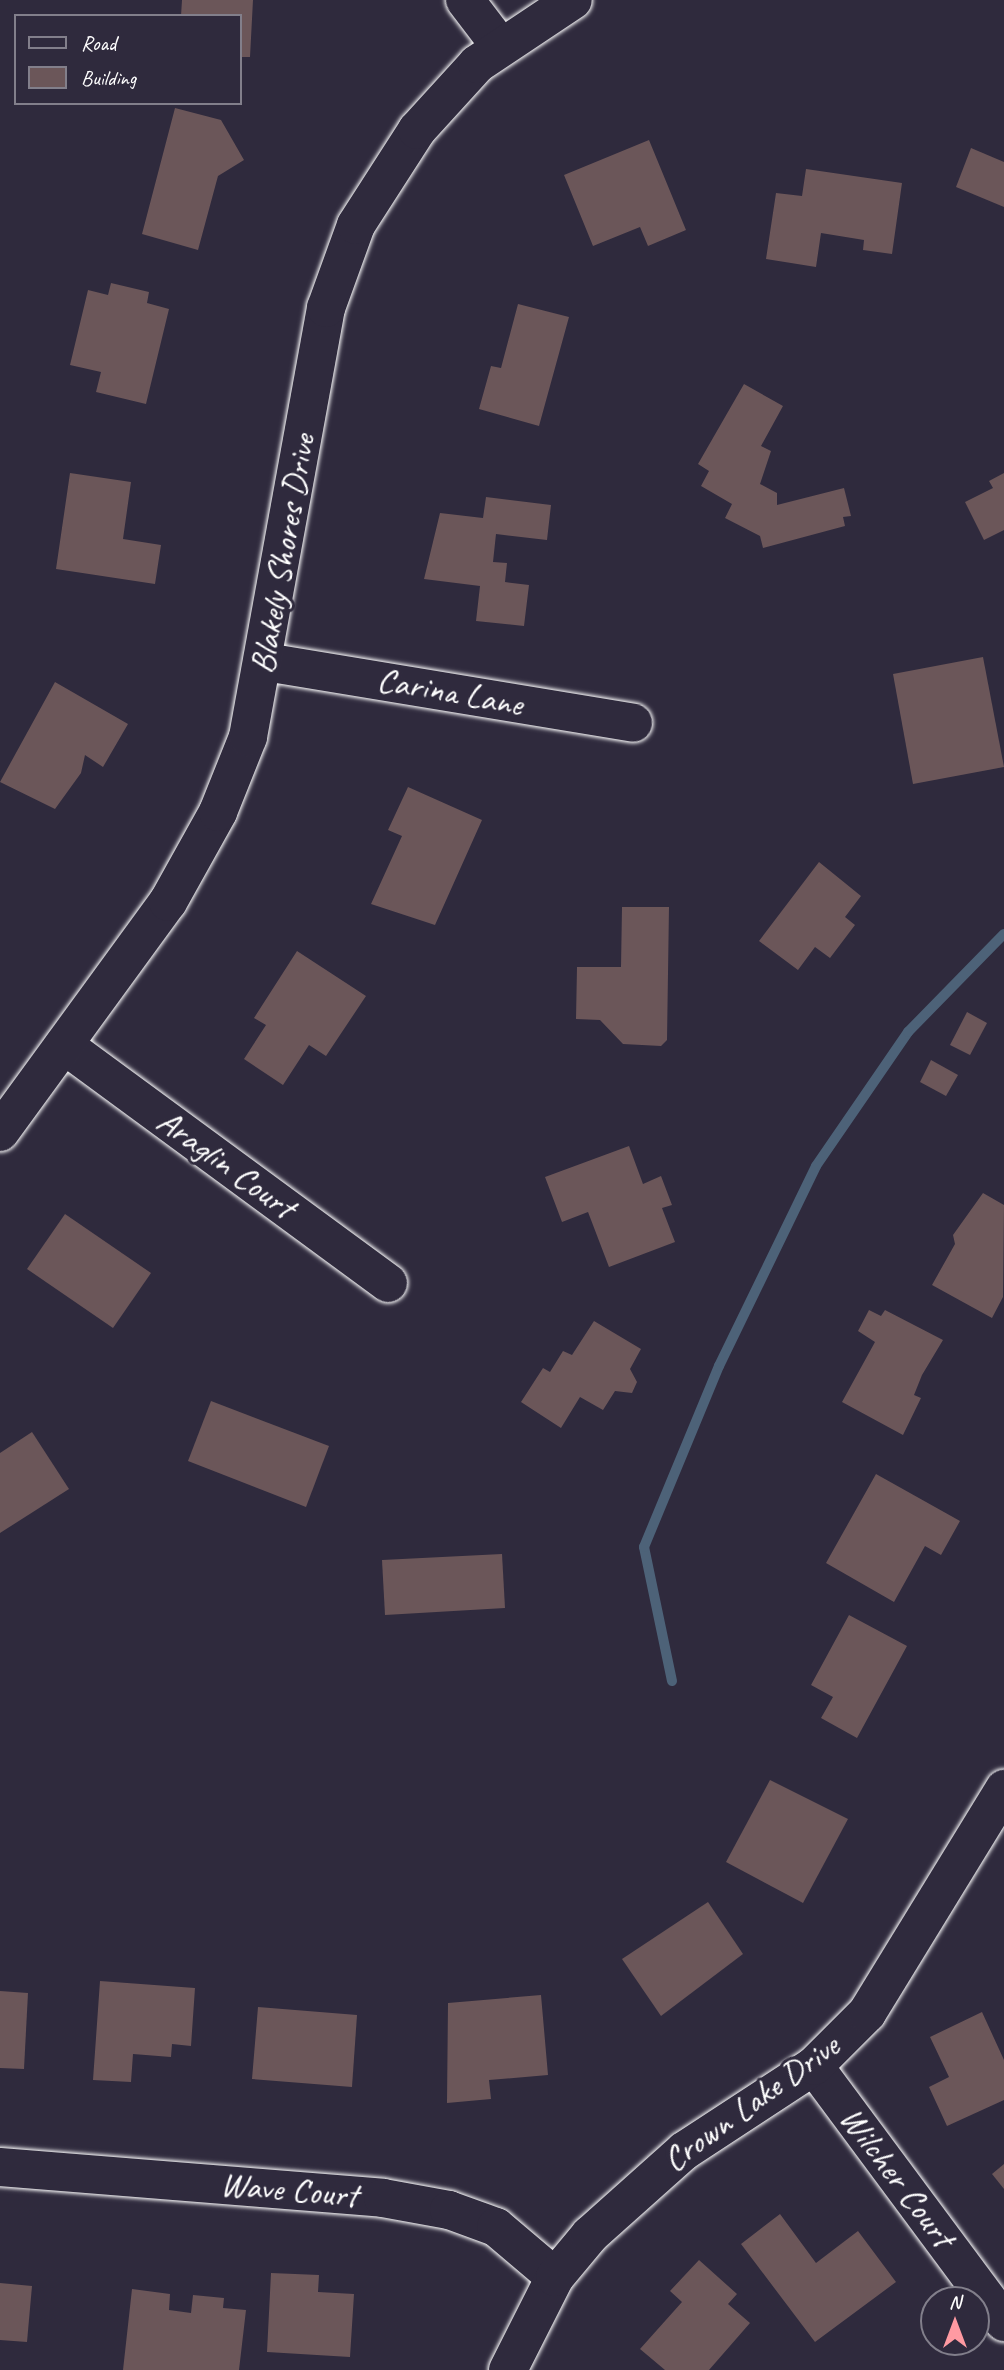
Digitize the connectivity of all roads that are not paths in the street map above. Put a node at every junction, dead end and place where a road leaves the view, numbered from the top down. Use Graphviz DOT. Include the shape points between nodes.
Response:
graph roads {
  1 [pos="464,0"];
  2 [pos="573,0"];
  3 [pos="500,46"];
  4 [pos="266,662"];
  5 [pos="633,723"];
  6 [pos="64,1045"];
  7 [pos="0,1132"];
  8 [pos="388,1283"];
  9 [pos="1004,1789"];
  10 [pos="814,2066"];
  11 [pos="0,2167"];
  12 [pos="555,2277"];
  13 [pos="1004,2322"];
  14 [pos="508,2370"];
  1 -- 3 [label="street"];
  2 -- 3 [label="street, Blakely Shores Drive"];
  3 -- 4 [label="street, Blakely Shores Drive" via="417,130 341,259 326,308"];
  4 -- 5 [label="street, Carina Lane"];
  4 -- 6 [label="street, Blakely Shores Drive" via="248,737 218,812 168,902"];
  6 -- 7 [label="street, Blakely Shores Drive"];
  6 -- 8 [label="street, Araglin Court"];
  9 -- 10 [label="street, Crown Lake Drive" via="867,2013"];
  10 -- 12 [label="street, Crown Lake Drive" via="645,2181"];
  10 -- 13 [label="street, Wilcher Court"];
  11 -- 12 [label="street, Wave Court" via="383,2198 449,2210 496,2227"];
  12 -- 14 [label="street, Crown Lake Drive"];
}
